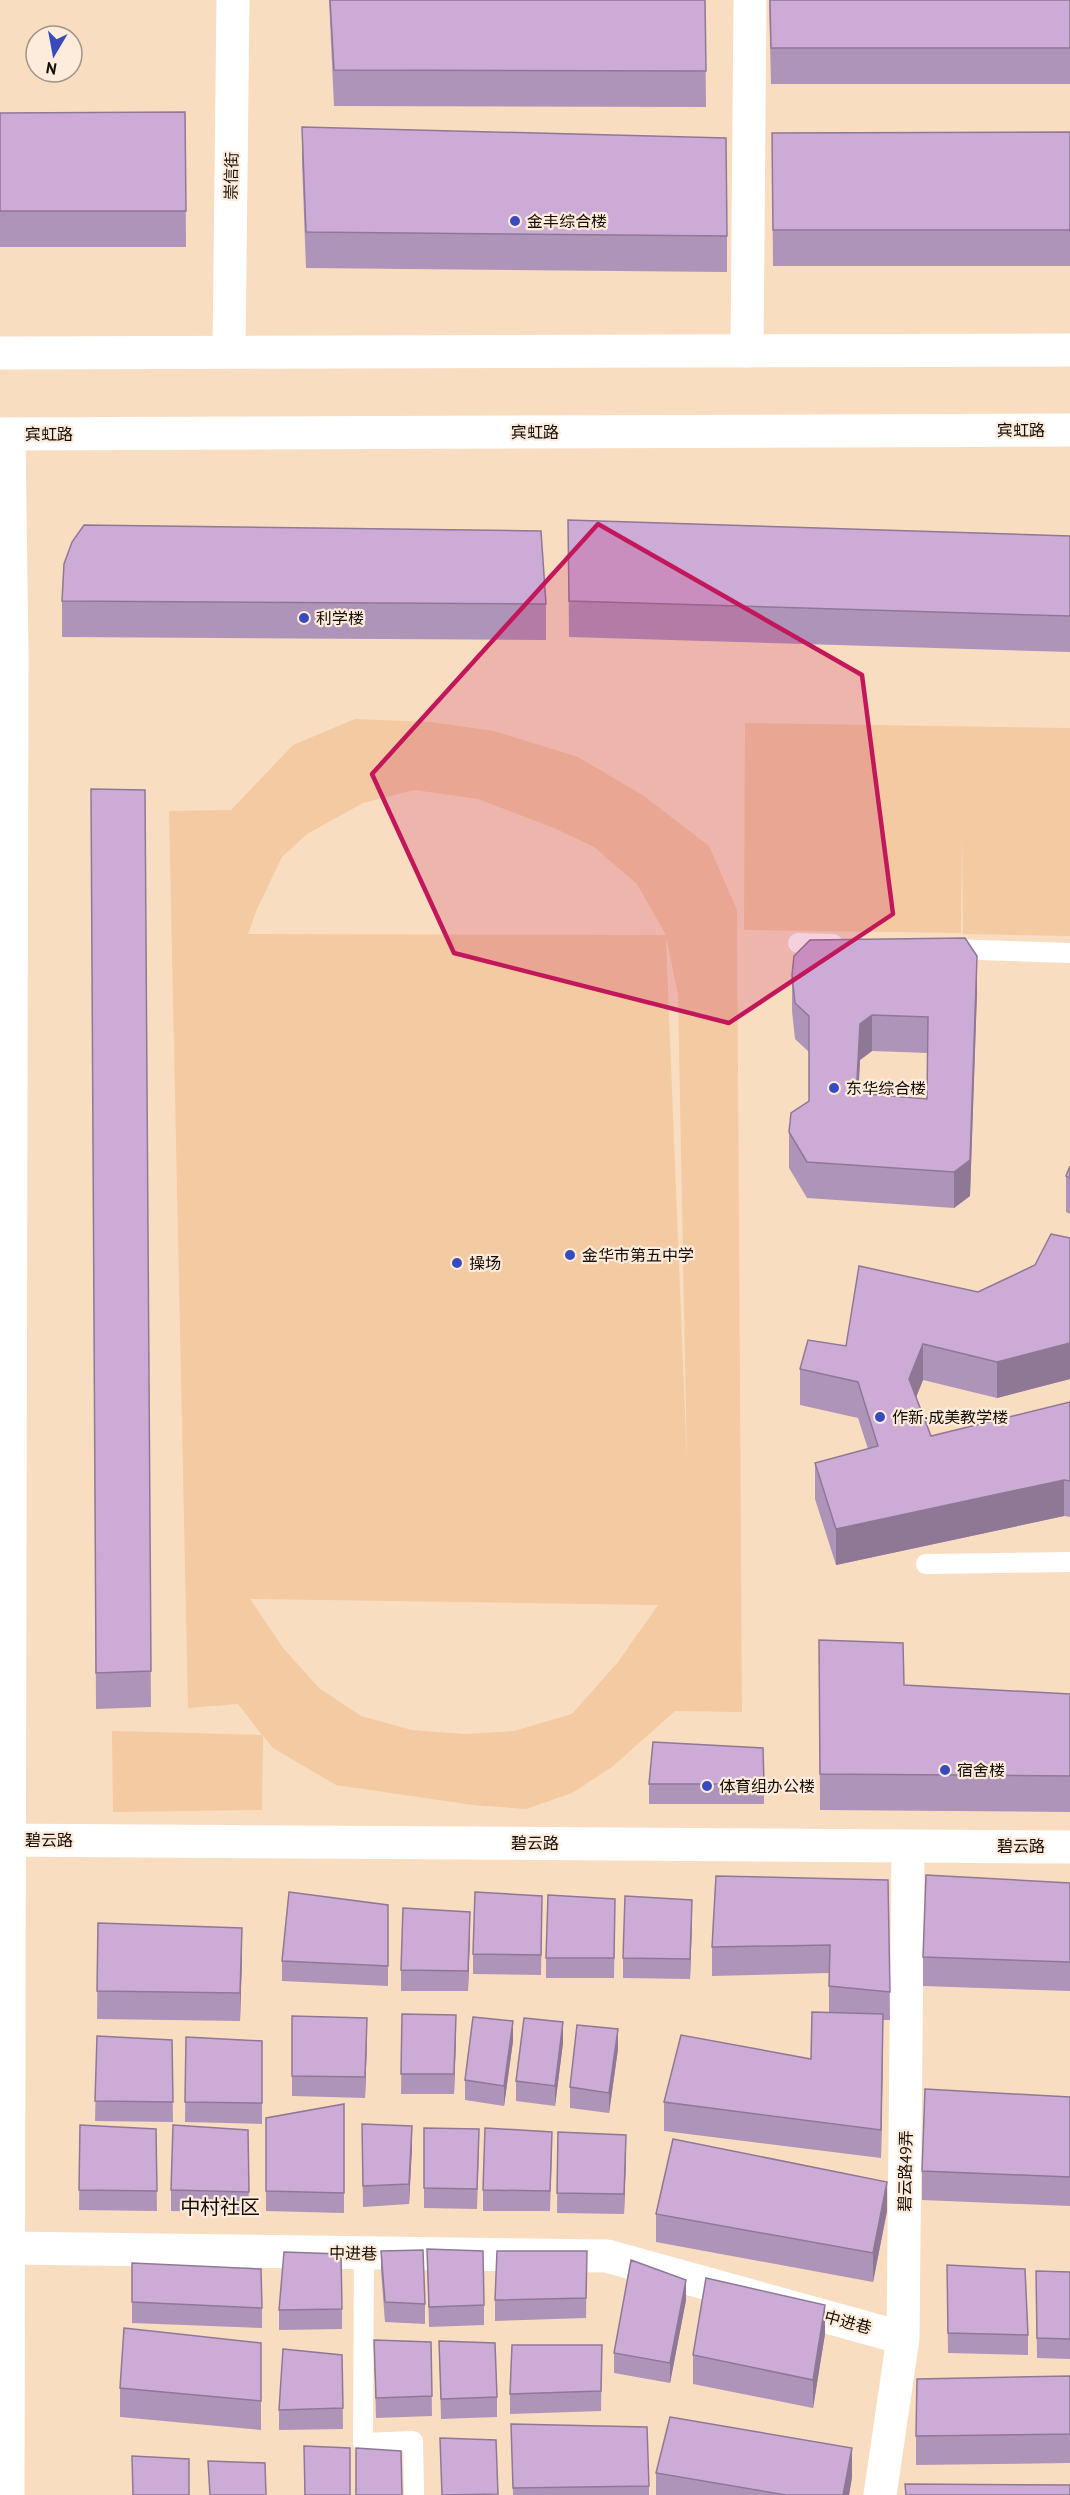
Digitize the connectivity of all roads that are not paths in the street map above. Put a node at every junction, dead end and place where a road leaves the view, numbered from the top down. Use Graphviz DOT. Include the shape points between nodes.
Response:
graph roads {
  1 [pos="233,0"];
  2 [pos="750,0"];
  3 [pos="1070,350"];
  4 [pos="229,351"];
  5 [pos="747,351"];
  6 [pos="0,353"];
  7 [pos="1070,430"];
  8 [pos="5,434"];
  9 [pos="798,943"];
  10 [pos="857,945"];
  11 [pos="928,948"];
  12 [pos="1070,953"];
  13 [pos="1070,1562"];
  14 [pos="926,1564"];
  15 [pos="5,1840"];
  16 [pos="908,1846"];
  17 [pos="1070,1846"];
  18 [pos="5,2237"];
  19 [pos="364,2253"];
  20 [pos="903,2338"];
  21 [pos="8,2495"];
  22 [pos="414,2495"];
  23 [pos="880,2495"];
  1 -- 4 [label="street, 崇信街"];
  2 -- 5 [label="street"];
  3 -- 5 [label="street"];
  4 -- 5 [label="street"];
  4 -- 6 [label="street"];
  7 -- 8 [label="street, 宾虹路"];
  8 -- 15 [label="street" via="12,654"];
  9 -- 10 [label="lane"];
  11 -- 12 [label="lane"];
  13 -- 14 [label="lane"];
  15 -- 16 [label="street, 碧云路"];
  15 -- 18 [label="street"];
  16 -- 17 [label="street, 碧云路"];
  16 -- 20 [label="street, 碧云路49弄"];
  18 -- 19 [label="street, 中进巷"];
  18 -- 21 [label="street"];
  19 -- 20 [label="street, 中进巷" via="606,2256"];
  19 -- 22 [label="lane" via="363,2443 413,2441"];
  20 -- 23 [label="street, 碧云路49弄"];
}
